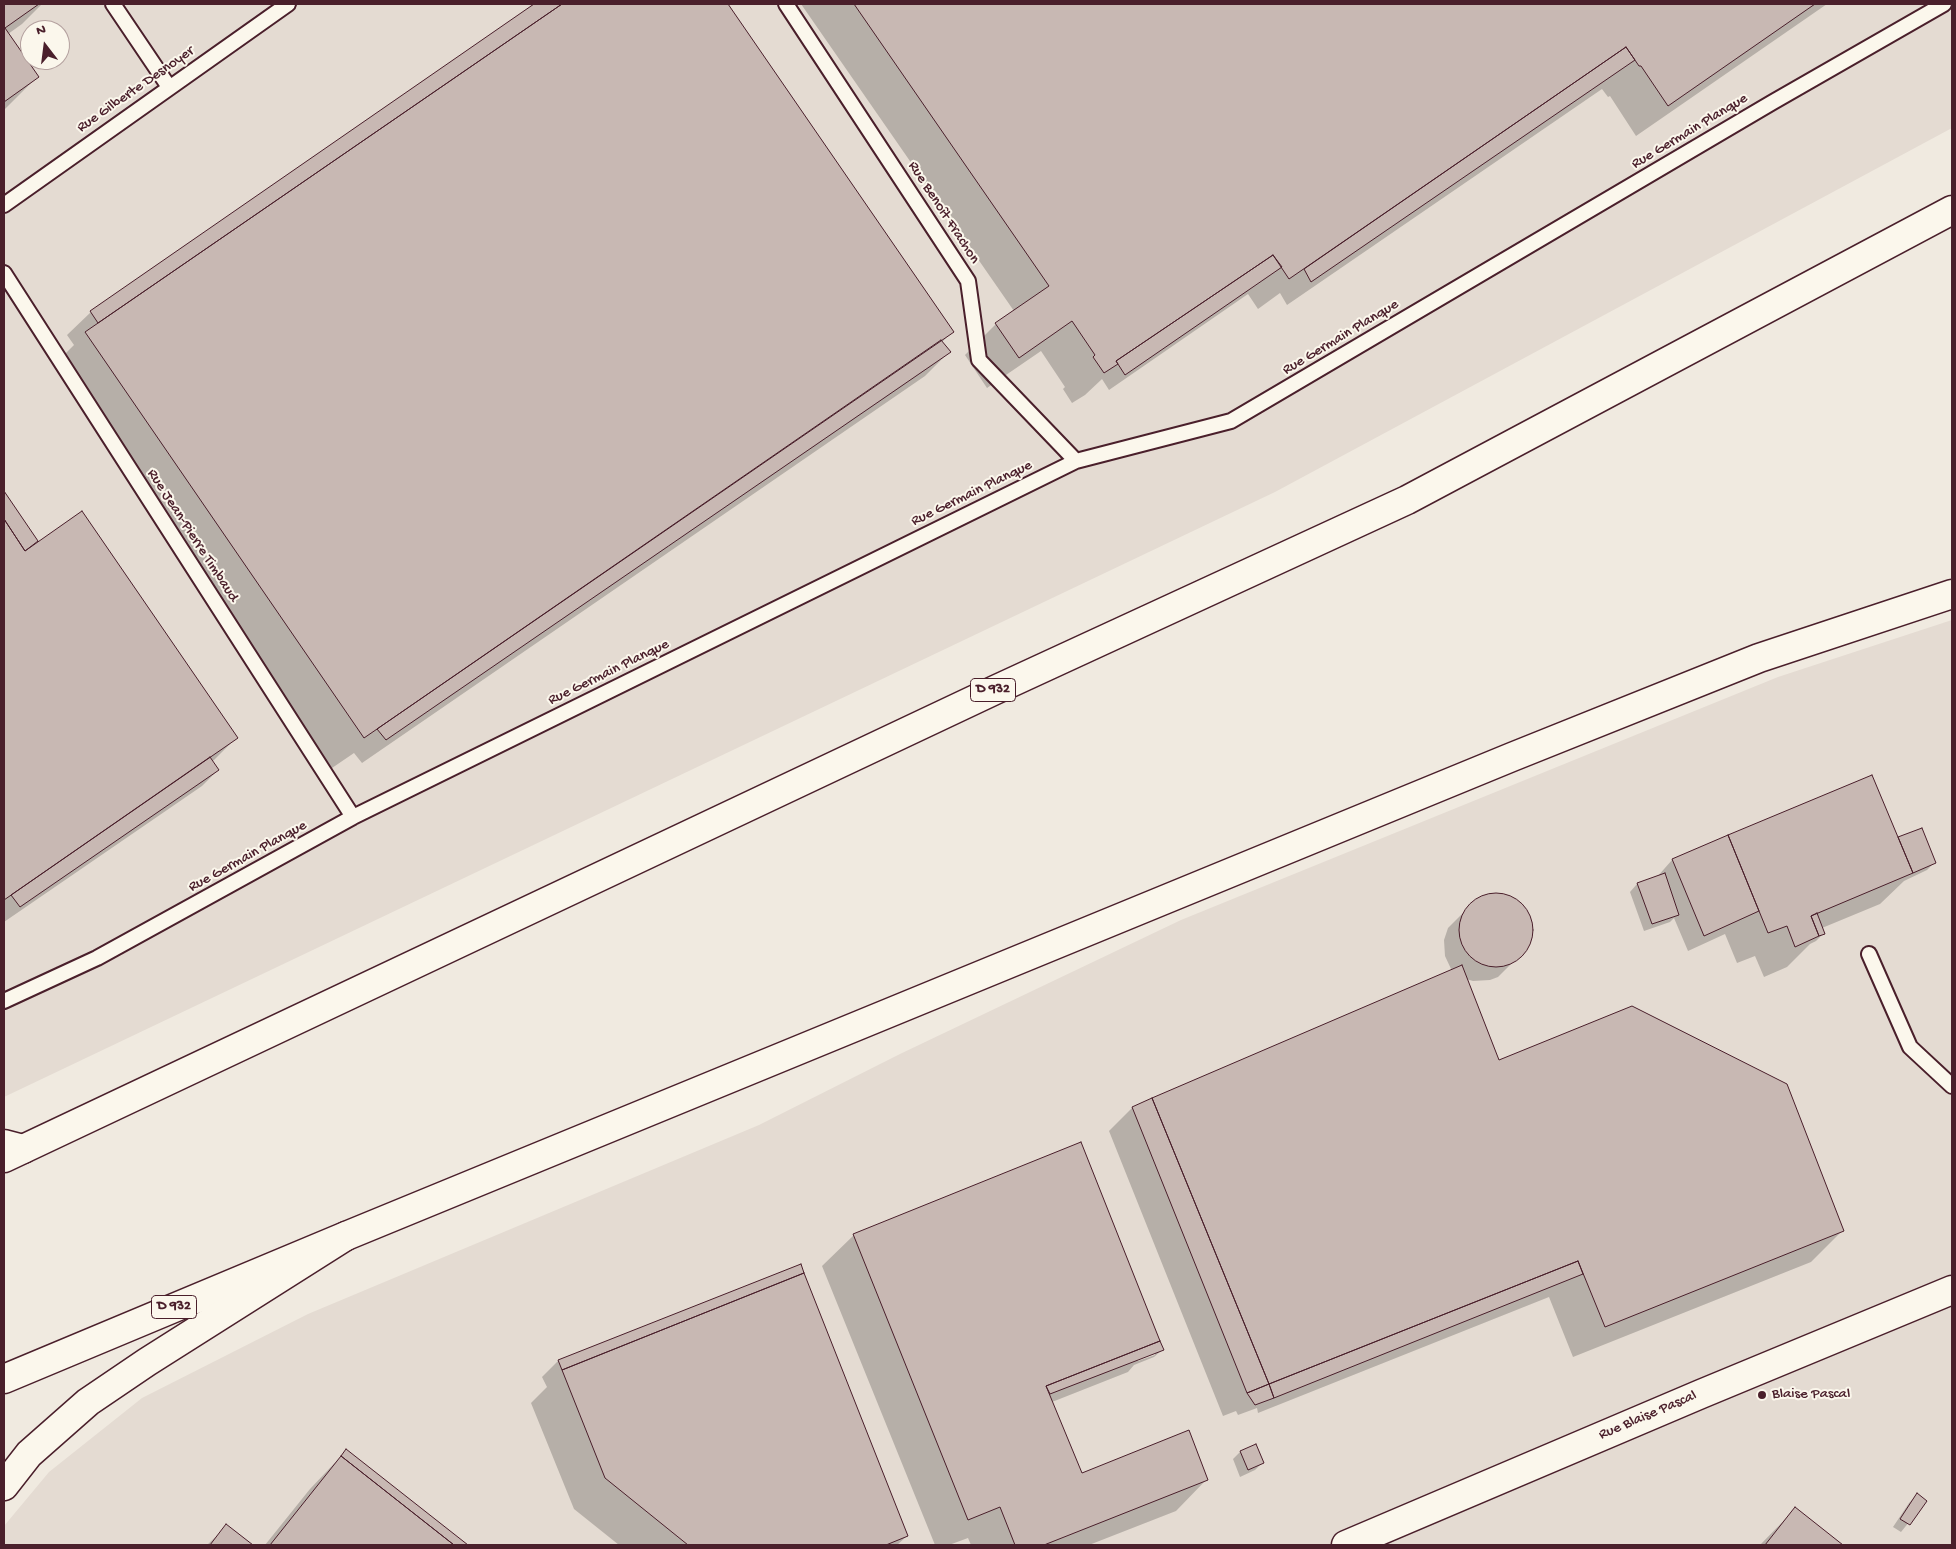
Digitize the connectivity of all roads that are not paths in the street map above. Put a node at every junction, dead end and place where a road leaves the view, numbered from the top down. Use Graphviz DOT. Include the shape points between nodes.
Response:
graph roads {
  1 [pos="113,4"];
  2 [pos="288,4"];
  3 [pos="786,4"];
  4 [pos="1944,4"];
  5 [pos="169,87"];
  6 [pos="4,205"];
  7 [pos="1952,210"];
  8 [pos="4,272"];
  9 [pos="1076,461"];
  10 [pos="1952,594"];
  11 [pos="353,817"];
  12 [pos="1869,954"];
  13 [pos="4,1001"];
  14 [pos="1952,1086"];
  15 [pos="10,1150"];
  16 [pos="346,1236"];
  17 [pos="1952,1290"];
  18 [pos="4,1379"];
  19 [pos="4,1486"];
  20 [pos="1346,1545"];
  1 -- 5 [label="lane"];
  2 -- 5 [label="lane, Rue Gilberte Desnoyer"];
  3 -- 9 [label="lane, Rue Benoît Frachon" via="968,281 979,360"];
  4 -- 9 [label="lane, Rue Germain Planque" via="1231,422"];
  5 -- 6 [label="lane, Rue Gilberte Desnoyer"];
  7 -- 15 [label="main road, D 932" via="1407,500"];
  8 -- 11 [label="lane, Rue Jean-Pierre Timbaud"];
  9 -- 11 [label="lane, Rue Germain Planque"];
  10 -- 16 [label="main road, D 932" via="1759,658"];
  11 -- 13 [label="lane, Rue Germain Planque" via="97,958"];
  12 -- 14 [label="lane" via="1910,1047"];
  16 -- 18 [label="main road, D 932"];
  16 -- 19 [label="main road" via="88,1402 29,1454"];
  17 -- 20 [label="main road, Rue Blaise Pascal"];
}
